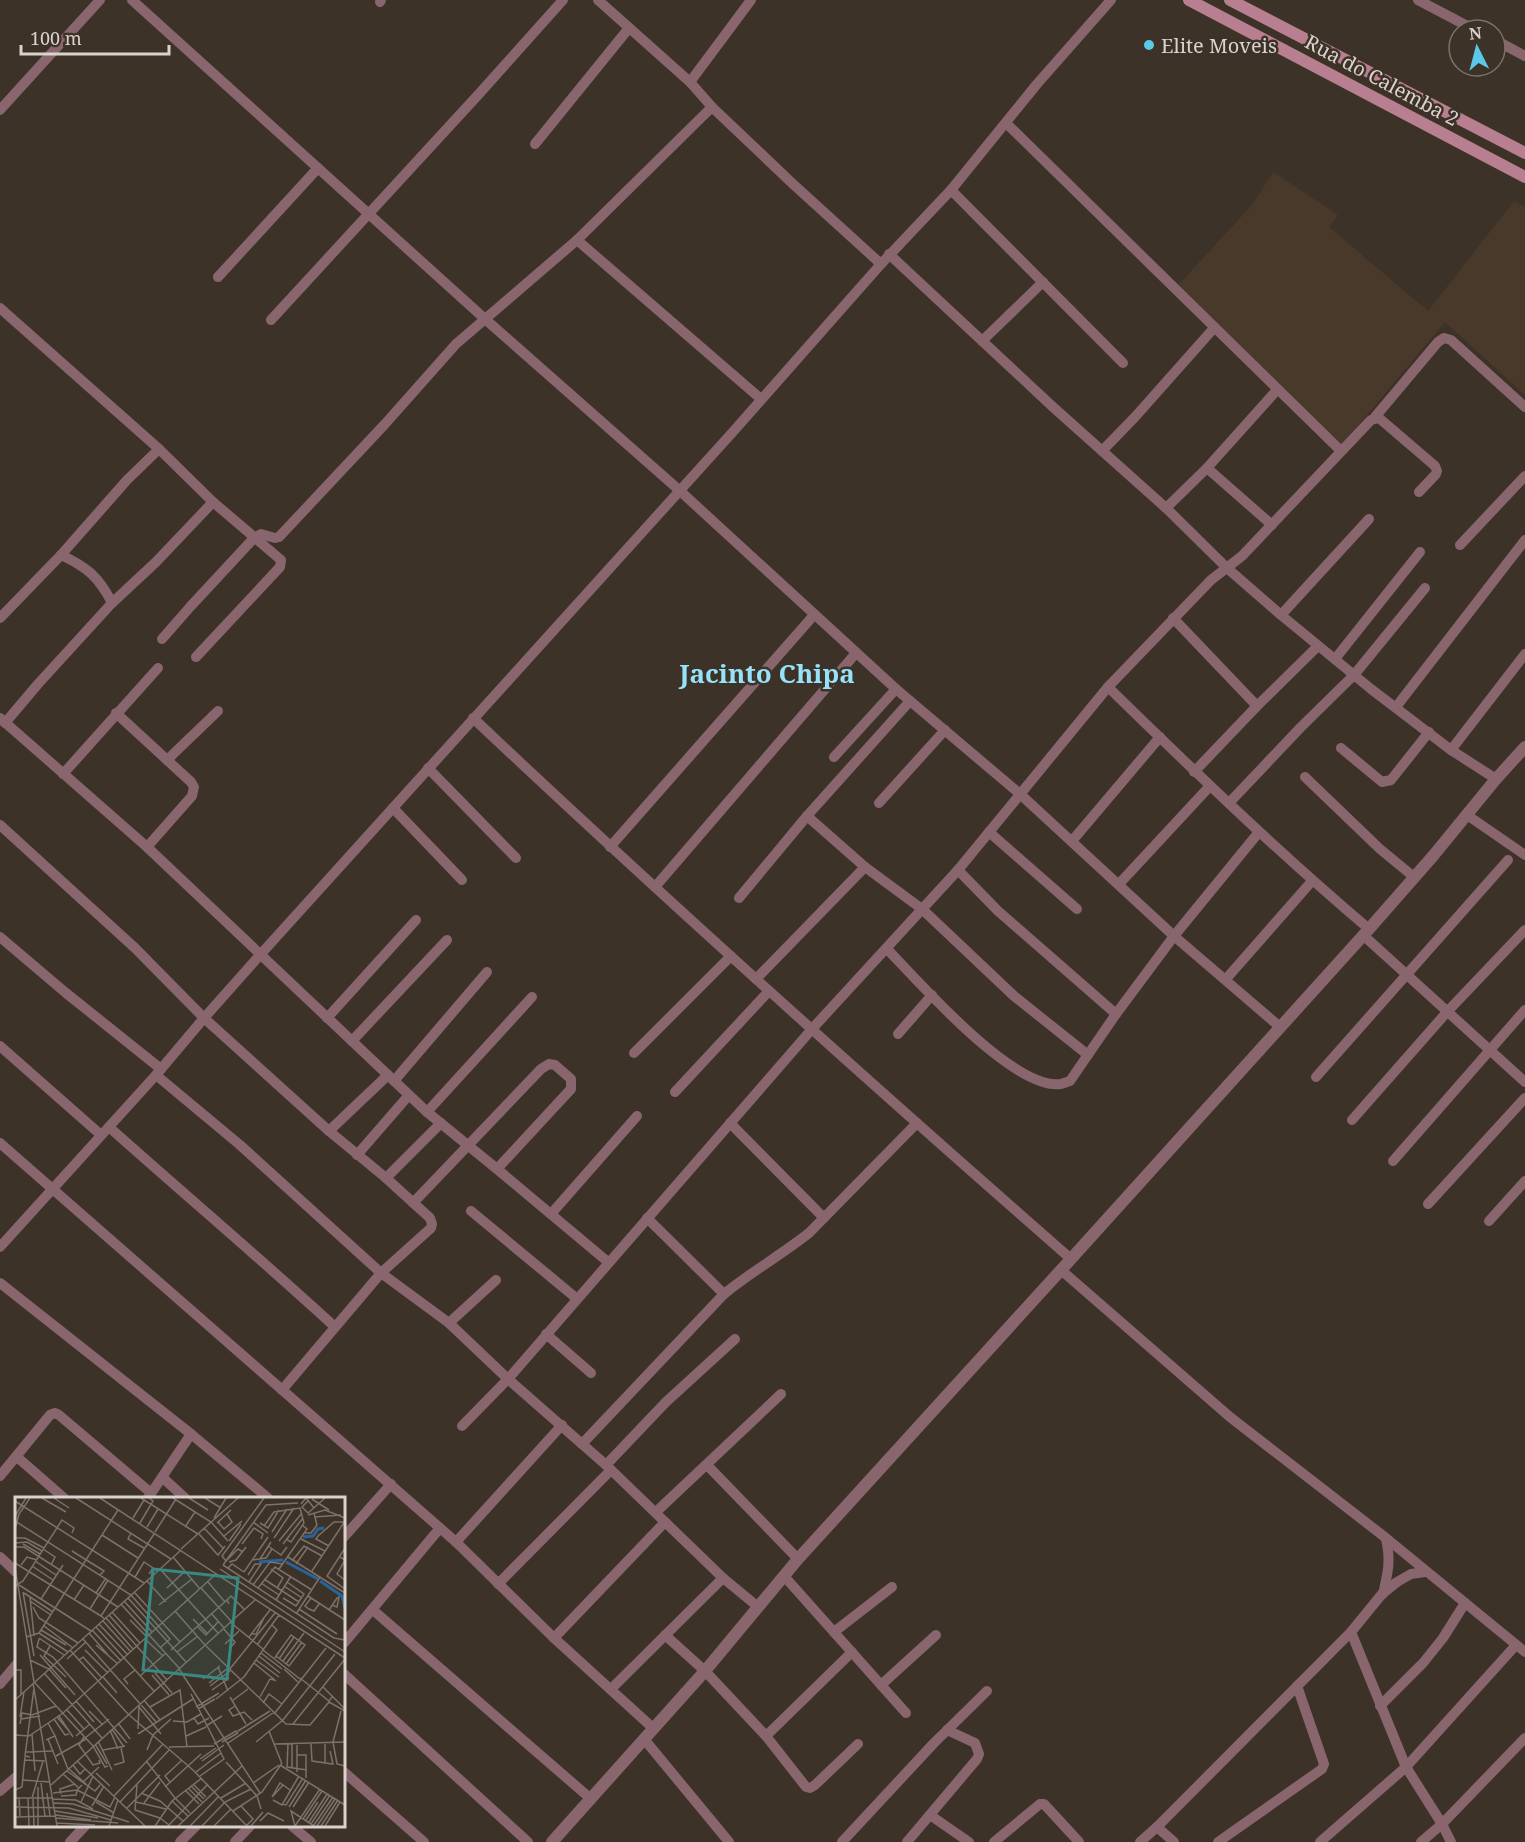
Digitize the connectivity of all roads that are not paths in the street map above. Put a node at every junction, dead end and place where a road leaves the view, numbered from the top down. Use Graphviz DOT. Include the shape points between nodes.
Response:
graph roads {
  1 [pos="100,0"];
  2 [pos="132,0"];
  3 [pos="563,0"];
  4 [pos="598,0"];
  5 [pos="751,0"];
  6 [pos="1111,0"];
  7 [pos="1189,0"];
  8 [pos="1230,0"];
  9 [pos="1418,0"];
  10 [pos="1452,18"];
  11 [pos="629,28"];
  12 [pos="1507,46"];
  13 [pos="1525,56"];
  14 [pos="690,82"];
  15 [pos="712,106"];
  16 [pos="0,110"];
  17 [pos="1006,124"];
  18 [pos="535,144"];
  19 [pos="1525,153"];
  20 [pos="318,168"];
  21 [pos="1525,177"];
  22 [pos="951,189"];
  23 [pos="368,213"];
  24 [pos="577,240"];
  25 [pos="890,254"];
  26 [pos="881,264"];
  27 [pos="218,277"];
  28 [pos="1043,282"];
  29 [pos="0,308"];
  30 [pos="485,319"];
  31 [pos="271,320"];
  32 [pos="1214,328"];
  33 [pos="982,341"];
  34 [pos="1123,363"];
  35 [pos="1277,390"];
  36 [pos="761,399"];
  37 [pos="1525,406"];
  38 [pos="1375,417"];
  39 [pos="159,449"];
  40 [pos="1102,451"];
  41 [pos="1341,451"];
  42 [pos="1207,468"];
  43 [pos="1525,476"];
  44 [pos="679,490"];
  45 [pos="1419,492"];
  46 [pos="213,502"];
  47 [pos="1166,508"];
  48 [pos="1370,519"];
  49 [pos="1272,525"];
  50 [pos="254,538"];
  51 [pos="1525,540"];
  52 [pos="1460,545"];
  53 [pos="1420,552"];
  54 [pos="61,555"];
  55 [pos="1227,568"];
  56 [pos="1425,588"];
  57 [pos="112,603"];
  58 [pos="814,615"];
  59 [pos="1281,615"];
  60 [pos="0,618"];
  61 [pos="1173,618"];
  62 [pos="162,639"];
  63 [pos="1318,646"];
  64 [pos="856,653"];
  65 [pos="1525,654"];
  66 [pos="196,657"];
  67 [pos="1335,659"];
  68 [pos="158,668"];
  69 [pos="1354,675"];
  70 [pos="1108,687"];
  71 [pos="896,689"];
  72 [pos="910,701"];
  73 [pos="1257,706"];
  74 [pos="1396,707"];
  75 [pos="218,711"];
  76 [pos="116,713"];
  77 [pos="474,718"];
  78 [pos="3,720"];
  79 [pos="945,730"];
  80 [pos="1429,732"];
  81 [pos="1160,737"];
  82 [pos="1525,747"];
  83 [pos="1341,748"];
  84 [pos="1451,750"];
  85 [pos="834,758"];
  86 [pos="167,760"];
  87 [pos="428,768"];
  88 [pos="1194,772"];
  89 [pos="63,774"];
  90 [pos="1305,777"];
  91 [pos="1496,779"];
  92 [pos="1210,786"];
  93 [pos="1020,794"];
  94 [pos="879,802"];
  95 [pos="1229,803"];
  96 [pos="393,808"];
  97 [pos="1467,814"];
  98 [pos="807,816"];
  99 [pos="0,825"];
  100 [pos="989,832"];
  101 [pos="1259,832"];
  102 [pos="1072,841"];
  103 [pos="147,847"];
  104 [pos="610,847"];
  105 [pos="1525,855"];
  106 [pos="516,858"];
  107 [pos="1508,860"];
  108 [pos="866,867"];
  109 [pos="958,870"];
  110 [pos="1414,877"];
  111 [pos="462,880"];
  112 [pos="1312,881"];
  113 [pos="1119,884"];
  114 [pos="655,887"];
  115 [pos="740,898"];
  116 [pos="922,909"];
  117 [pos="1077,909"];
  118 [pos="416,920"];
  119 [pos="1525,930"];
  120 [pos="1366,932"];
  121 [pos="1174,936"];
  122 [pos="0,937"];
  123 [pos="447,940"];
  124 [pos="887,949"];
  125 [pos="260,955"];
  126 [pos="731,956"];
  127 [pos="487,972"];
  128 [pos="1406,974"];
  129 [pos="756,979"];
  130 [pos="1226,979"];
  131 [pos="769,990"];
  132 [pos="932,995"];
  133 [pos="532,997"];
  134 [pos="1525,1010"];
  135 [pos="1447,1012"];
  136 [pos="1116,1014"];
  137 [pos="204,1018"];
  138 [pos="327,1018"];
  139 [pos="1281,1027"];
  140 [pos="812,1029"];
  141 [pos="898,1034"];
  142 [pos="352,1041"];
  143 [pos="0,1046"];
  144 [pos="1490,1051"];
  145 [pos="634,1053"];
  146 [pos="1088,1055"];
  147 [pos="159,1072"];
  148 [pos="1316,1077"];
  149 [pos="391,1078"];
  150 [pos="1525,1082"];
  151 [pos="675,1092"];
  152 [pos="409,1095"];
  153 [pos="1525,1098"];
  154 [pos="427,1112"];
  155 [pos="637,1116"];
  156 [pos="1352,1120"];
  157 [pos="441,1123"];
  158 [pos="730,1123"];
  159 [pos="917,1123"];
  160 [pos="105,1131"];
  161 [pos="329,1131"];
  162 [pos="0,1143"];
  163 [pos="468,1147"];
  164 [pos="357,1155"];
  165 [pos="1393,1161"];
  166 [pos="497,1169"];
  167 [pos="386,1178"];
  168 [pos="1525,1180"];
  169 [pos="52,1189"];
  170 [pos="413,1203"];
  171 [pos="1428,1204"];
  172 [pos="471,1211"];
  173 [pos="551,1214"];
  174 [pos="646,1218"];
  175 [pos="824,1218"];
  176 [pos="1489,1221"];
  177 [pos="2,1241"];
  178 [pos="1071,1259"];
  179 [pos="608,1262"];
  180 [pos="1061,1270"];
  181 [pos="381,1273"];
  182 [pos="496,1280"];
  183 [pos="0,1283"];
  184 [pos="724,1294"];
  185 [pos="576,1299"];
  186 [pos="449,1323"];
  187 [pos="335,1328"];
  188 [pos="546,1334"];
  189 [pos="735,1339"];
  190 [pos="591,1373"];
  191 [pos="508,1379"];
  192 [pos="282,1390"];
  193 [pos="781,1394"];
  194 [pos="562,1425"];
  195 [pos="462,1426"];
  196 [pos="191,1434"];
  197 [pos="582,1444"];
  198 [pos="17,1457"];
  199 [pos="706,1465"];
  200 [pos="608,1467"];
  201 [pos="0,1476"];
  202 [pos="162,1477"];
  203 [pos="391,1484"];
  204 [pos="150,1496"];
  205 [pos="63,1497"];
  206 [pos="184,1497"];
  207 [pos="267,1497"];
  208 [pos="656,1512"];
  209 [pos="665,1522"];
  210 [pos="440,1528"];
  211 [pos="345,1536"];
  212 [pos="1386,1538"];
  213 [pos="456,1542"];
  214 [pos="798,1559"];
  215 [pos="1,1561"];
  216 [pos="15,1571"];
  217 [pos="1425,1572"];
  218 [pos="784,1575"];
  219 [pos="723,1578"];
  220 [pos="498,1584"];
  221 [pos="892,1587"];
  222 [pos="1382,1594"];
  223 [pos="1465,1604"];
  224 [pos="757,1606"];
  225 [pos="373,1610"];
  226 [pos="834,1632"];
  227 [pos="1351,1632"];
  228 [pos="665,1635"];
  229 [pos="936,1635"];
  230 [pos="554,1638"];
  231 [pos="345,1642"];
  232 [pos="1521,1648"];
  233 [pos="852,1652"];
  234 [pos="15,1666"];
  235 [pos="705,1671"];
  236 [pos="345,1675"];
  237 [pos="0,1684"];
  238 [pos="881,1685"];
  239 [pos="1297,1686"];
  240 [pos="611,1689"];
  241 [pos="987,1691"];
  242 [pos="1380,1706"];
  243 [pos="906,1713"];
  244 [pos="654,1729"];
  245 [pos="947,1730"];
  246 [pos="766,1736"];
  247 [pos="1525,1738"];
  248 [pos="644,1739"];
  249 [pos="858,1743"];
  250 [pos="1406,1767"];
  251 [pos="345,1773"];
  252 [pos="15,1778"];
  253 [pos="0,1791"];
  254 [pos="591,1799"];
  255 [pos="930,1815"];
  256 [pos="1442,1824"];
  257 [pos="84,1827"];
  258 [pos="195,1827"];
  259 [pos="249,1827"];
  260 [pos="293,1827"];
  261 [pos="1157,1827"];
  262 [pos="70,1842"];
  263 [pos="180,1842"];
  264 [pos="235,1842"];
  265 [pos="311,1842"];
  266 [pos="424,1842"];
  267 [pos="528,1842"];
  268 [pos="552,1842"];
  269 [pos="729,1842"];
  270 [pos="842,1842"];
  271 [pos="907,1842"];
  272 [pos="969,1842"];
  273 [pos="994,1842"];
  274 [pos="1079,1842"];
  275 [pos="1140,1842"];
  276 [pos="1174,1842"];
  277 [pos="1218,1842"];
  278 [pos="1320,1842"];
  279 [pos="1421,1842"];
  280 [pos="1451,1842"];
  1 -- 16 [label="street"];
  2 -- 20 [label="street"];
  3 -- 23 [label="street"];
  4 -- 11 [label="street"];
  5 -- 14 [label="street"];
  6 -- 17 [label="street"];
  7 -- 21 [label="main road, Rua do Calemba 2"];
  8 -- 19 [label="main road, Rua do Calemba 2"];
  9 -- 10 [label="street"];
  11 -- 14 [label="street"];
  11 -- 18 [label="street"];
  12 -- 13 [label="street"];
  14 -- 15 [label="street"];
  15 -- 24 [label="street"];
  15 -- 26 [label="street"];
  17 -- 22 [label="street"];
  17 -- 32 [label="street"];
  20 -- 23 [label="street"];
  20 -- 27 [label="street"];
  22 -- 25 [label="street"];
  22 -- 28 [label="street"];
  23 -- 30 [label="street"];
  23 -- 31 [label="street"];
  24 -- 30 [label="street"];
  24 -- 36 [label="street"];
  25 -- 26 [label="street"];
  25 -- 33 [label="street"];
  26 -- 36 [label="street"];
  28 -- 33 [label="street"];
  28 -- 34 [label="street"];
  29 -- 39 [label="street"];
  30 -- 44 [label="street"];
  30 -- 50 [label="street" via="456,344 279,537 263,533"];
  32 -- 35 [label="street"];
  32 -- 40 [label="street"];
  33 -- 40 [label="street"];
  35 -- 41 [label="street"];
  35 -- 42 [label="street"];
  36 -- 44 [label="street"];
  37 -- 38 [label="street" via="1444,338"];
  38 -- 41 [label="street"];
  38 -- 45 [label="street" via="1437,469"];
  39 -- 46 [label="street"];
  39 -- 54 [label="street"];
  40 -- 47 [label="street"];
  41 -- 49 [label="street"];
  42 -- 47 [label="street"];
  42 -- 49 [label="street"];
  43 -- 52 [label="street"];
  44 -- 58 [label="street"];
  44 -- 77 [label="street"];
  46 -- 50 [label="street"];
  46 -- 57 [label="street"];
  47 -- 55 [label="street"];
  48 -- 59 [label="street"];
  49 -- 55 [label="street"];
  50 -- 62 [label="street"];
  50 -- 66 [label="street" via="282,563"];
  51 -- 74 [label="street"];
  53 -- 67 [label="street"];
  54 -- 57 [label="street" via="87,569"];
  54 -- 60 [label="street"];
  55 -- 59 [label="street"];
  55 -- 61 [label="street"];
  56 -- 69 [label="street"];
  57 -- 78 [label="street"];
  58 -- 64 [label="street"];
  58 -- 104 [label="street"];
  59 -- 63 [label="street"];
  61 -- 70 [label="street"];
  61 -- 73 [label="street"];
  63 -- 67 [label="street"];
  63 -- 73 [label="street"];
  64 -- 71 [label="street"];
  64 -- 114 [label="street"];
  65 -- 84 [label="street"];
  67 -- 69 [label="street"];
  68 -- 76 [label="street"];
  69 -- 74 [label="street"];
  69 -- 95 [label="street"];
  70 -- 81 [label="street"];
  70 -- 93 [label="street"];
  71 -- 72 [label="street"];
  71 -- 85 [label="street"];
  72 -- 79 [label="street"];
  72 -- 98 [label="street"];
  73 -- 88 [label="street"];
  74 -- 80 [label="street"];
  75 -- 86 [label="street"];
  76 -- 86 [label="street"];
  76 -- 89 [label="street"];
  77 -- 87 [label="street"];
  77 -- 104 [label="street"];
  78 -- 89 [label="street"];
  79 -- 93 [label="street"];
  79 -- 94 [label="street"];
  80 -- 83 [label="street" via="1387,782"];
  80 -- 84 [label="street"];
  81 -- 88 [label="street"];
  81 -- 102 [label="street"];
  82 -- 91 [label="street"];
  84 -- 91 [label="street"];
  86 -- 103 [label="street" via="191,782 193,792"];
  87 -- 96 [label="street"];
  87 -- 106 [label="street"];
  88 -- 92 [label="street"];
  89 -- 103 [label="street"];
  90 -- 110 [label="street"];
  91 -- 97 [label="street"];
  92 -- 95 [label="street"];
  92 -- 113 [label="street"];
  93 -- 100 [label="street"];
  93 -- 102 [label="street"];
  95 -- 101 [label="street"];
  96 -- 111 [label="street"];
  96 -- 125 [label="street"];
  97 -- 105 [label="street"];
  97 -- 110 [label="street"];
  98 -- 108 [label="street"];
  98 -- 115 [label="street"];
  99 -- 137 [label="street" via="135,948"];
  100 -- 109 [label="street"];
  100 -- 117 [label="street"];
  101 -- 112 [label="street"];
  101 -- 121 [label="street"];
  102 -- 113 [label="street"];
  103 -- 125 [label="street"];
  104 -- 114 [label="street"];
  107 -- 128 [label="street"];
  108 -- 116 [label="street"];
  108 -- 129 [label="street"];
  109 -- 116 [label="street"];
  109 -- 136 [label="street" via="998,911"];
  110 -- 120 [label="street"];
  112 -- 120 [label="street"];
  112 -- 130 [label="street"];
  113 -- 121 [label="street"];
  114 -- 126 [label="street"];
  116 -- 124 [label="street"];
  116 -- 146 [label="street" via="1014,996"];
  118 -- 138 [label="street"];
  119 -- 135 [label="street"];
  120 -- 128 [label="street"];
  120 -- 139 [label="street"];
  121 -- 130 [label="street"];
  121 -- 136 [label="street"];
  122 -- 147 [label="street"];
  123 -- 142 [label="street"];
  124 -- 132 [label="street"];
  124 -- 140 [label="street"];
  125 -- 137 [label="street"];
  125 -- 138 [label="street"];
  126 -- 129 [label="street"];
  126 -- 145 [label="street"];
  127 -- 149 [label="street"];
  128 -- 135 [label="street"];
  128 -- 148 [label="street"];
  129 -- 131 [label="street"];
  130 -- 139 [label="street"];
  131 -- 140 [label="street"];
  131 -- 151 [label="street"];
  132 -- 141 [label="street"];
  132 -- 146 [label="street" via="1006,1062 1041,1081 1070,1081"];
  133 -- 154 [label="street"];
  134 -- 144 [label="street"];
  135 -- 144 [label="street"];
  135 -- 156 [label="street"];
  136 -- 146 [label="street"];
  137 -- 147 [label="street"];
  137 -- 161 [label="street"];
  138 -- 142 [label="street"];
  139 -- 178 [label="street"];
  140 -- 158 [label="street"];
  140 -- 159 [label="street"];
  142 -- 149 [label="street"];
  143 -- 160 [label="street"];
  144 -- 150 [label="street"];
  144 -- 165 [label="street"];
  147 -- 160 [label="street"];
  147 -- 181 [label="street"];
  149 -- 152 [label="street"];
  149 -- 161 [label="street"];
  152 -- 154 [label="street"];
  152 -- 164 [label="street"];
  153 -- 171 [label="street"];
  154 -- 157 [label="street"];
  155 -- 173 [label="street"];
  157 -- 163 [label="street"];
  157 -- 167 [label="street"];
  158 -- 174 [label="street"];
  158 -- 175 [label="street"];
  159 -- 175 [label="street"];
  159 -- 178 [label="street"];
  160 -- 169 [label="street"];
  160 -- 187 [label="street" via="263,1260"];
  161 -- 164 [label="street"];
  162 -- 169 [label="street"];
  163 -- 166 [label="street"];
  163 -- 166 [label="street" via="541,1070 555,1065 571,1079 571,1089"];
  163 -- 170 [label="street"];
  164 -- 167 [label="street"];
  166 -- 173 [label="street"];
  167 -- 170 [label="street"];
  168 -- 176 [label="street"];
  169 -- 177 [label="street"];
  169 -- 192 [label="street"];
  170 -- 181 [label="street" via="430,1218 431,1228"];
  172 -- 185 [label="street"];
  173 -- 179 [label="street"];
  174 -- 179 [label="street"];
  174 -- 184 [label="street"];
  175 -- 184 [label="street" via="789,1249"];
  178 -- 180 [label="street"];
  179 -- 185 [label="street"];
  180 -- 212 [label="street" via="1230,1417"];
  180 -- 214 [label="street"];
  181 -- 186 [label="street"];
  181 -- 187 [label="street"];
  182 -- 186 [label="street"];
  183 -- 196 [label="street"];
  184 -- 197 [label="street"];
  185 -- 188 [label="street"];
  186 -- 191 [label="street"];
  187 -- 192 [label="street"];
  188 -- 190 [label="street"];
  188 -- 191 [label="street"];
  189 -- 200 [label="street" via="666,1402"];
  191 -- 194 [label="street"];
  191 -- 195 [label="street"];
  192 -- 203 [label="street"];
  193 -- 199 [label="street"];
  194 -- 197 [label="street"];
  194 -- 213 [label="street"];
  196 -- 202 [label="street"];
  196 -- 207 [label="street"];
  197 -- 200 [label="street"];
  198 -- 201 [label="street"];
  198 -- 204 [label="street" via="55,1413"];
  198 -- 205 [label="street"];
  199 -- 208 [label="street"];
  199 -- 214 [label="street"];
  200 -- 208 [label="street"];
  200 -- 220 [label="street"];
  202 -- 204 [label="street"];
  202 -- 206 [label="street"];
  203 -- 210 [label="street"];
  203 -- 211 [label="street"];
  208 -- 209 [label="street"];
  209 -- 219 [label="street"];
  209 -- 230 [label="street"];
  210 -- 213 [label="street"];
  210 -- 225 [label="street"];
  212 -- 217 [label="street"];
  212 -- 222 [label="street" via="1390,1554"];
  213 -- 220 [label="street"];
  214 -- 218 [label="street"];
  215 -- 216 [label="street"];
  217 -- 222 [label="street" via="1412,1574"];
  217 -- 223 [label="street"];
  218 -- 224 [label="street"];
  218 -- 226 [label="street"];
  219 -- 224 [label="street"];
  219 -- 228 [label="street"];
  220 -- 230 [label="street"];
  221 -- 226 [label="street"];
  222 -- 227 [label="street"];
  223 -- 232 [label="street"];
  223 -- 242 [label="street" via="1424,1663"];
  224 -- 235 [label="street"];
  225 -- 231 [label="street"];
  225 -- 254 [label="street"];
  226 -- 233 [label="street"];
  227 -- 239 [label="street"];
  227 -- 242 [label="street"];
  228 -- 235 [label="street"];
  228 -- 240 [label="street"];
  229 -- 238 [label="street"];
  230 -- 240 [label="street"];
  232 -- 250 [label="street"];
  233 -- 238 [label="street"];
  233 -- 246 [label="street"];
  234 -- 237 [label="street"];
  235 -- 244 [label="street"];
  235 -- 246 [label="street"];
  236 -- 267 [label="street"];
  238 -- 243 [label="street"];
  239 -- 261 [label="street"];
  239 -- 277 [label="street" via="1323,1769"];
  240 -- 244 [label="street"];
  241 -- 245 [label="street"];
  242 -- 250 [label="street"];
  244 -- 248 [label="street"];
  245 -- 255 [label="street" via="975,1743 979,1754"];
  245 -- 270 [label="street"];
  246 -- 249 [label="street" via="810,1788"];
  247 -- 256 [label="street"];
  248 -- 254 [label="street"];
  248 -- 269 [label="street"];
  250 -- 256 [label="street"];
  250 -- 278 [label="street"];
  251 -- 266 [label="street"];
  252 -- 253 [label="street"];
  254 -- 268 [label="street"];
  255 -- 271 [label="street"];
  255 -- 272 [label="street"];
  256 -- 279 [label="street"];
  256 -- 280 [label="street"];
  257 -- 262 [label="street"];
  258 -- 263 [label="street"];
  259 -- 264 [label="street"];
  260 -- 265 [label="street"];
  261 -- 275 [label="street"];
  261 -- 276 [label="street"];
  273 -- 274 [label="street" via="1040,1804"];
}
